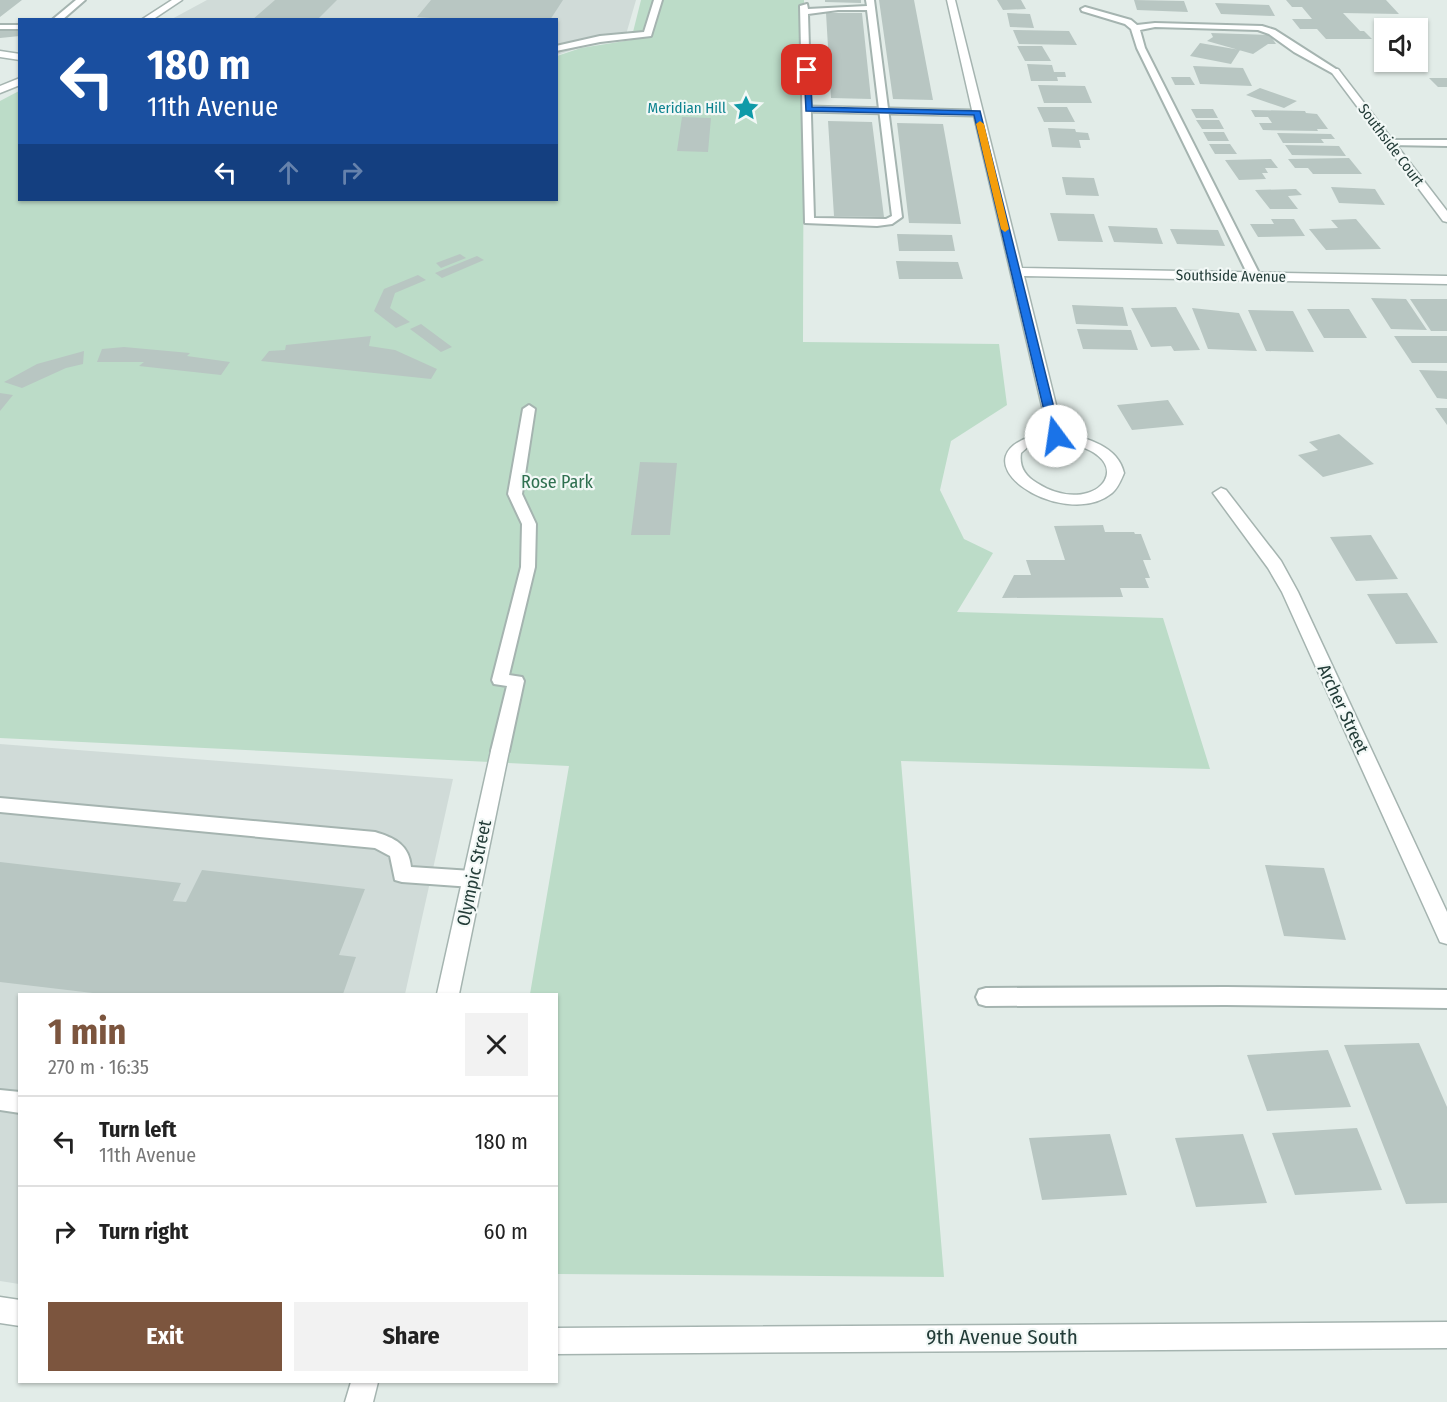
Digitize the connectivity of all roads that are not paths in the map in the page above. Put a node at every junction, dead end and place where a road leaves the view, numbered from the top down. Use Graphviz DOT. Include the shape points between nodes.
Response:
graph roads {
  1 [pos="81,0"];
  2 [pos="178,0"];
  3 [pos="658,0"];
  4 [pos="951,0"];
  5 [pos="871,4"];
  6 [pos="1085,9"];
  7 [pos="58,18"];
  8 [pos="148,18"];
  9 [pos="0,27"];
  10 [pos="18,27"];
  11 [pos="1135,27"];
  12 [pos="558,50"];
  13 [pos="0,54"];
  14 [pos="18,57"];
  15 [pos="1335,71"];
  16 [pos="18,82"];
  17 [pos="0,90"];
  18 [pos="808,109"];
  19 [pos="884,110"];
  20 [pos="977,113"];
  21 [pos="1389,142"];
  22 [pos="1447,143"];
  23 [pos="1447,219"];
  24 [pos="1015,272"];
  25 [pos="1255,277"];
  26 [pos="1447,280"];
  27 [pos="529,409"];
  28 [pos="1056,436"];
  29 [pos="1221,493"];
  30 [pos="500,751"];
  31 [pos="0,805"];
  32 [pos="472,879"];
  33 [pos="1447,935"];
  34 [pos="448,993"];
  35 [pos="986,997"];
  36 [pos="1447,999"];
  37 [pos="0,1100"];
  38 [pos="18,1102"];
  39 [pos="0,1310"];
  40 [pos="18,1312"];
  41 [pos="1447,1335"];
  42 [pos="558,1341"];
  43 [pos="365,1383"];
  44 [pos="360,1402"];
  1 -- 7 [label="lane"];
  2 -- 8 [label="street"];
  3 -- 12 [label="lane" via="648,34 600,39"];
  4 -- 20 [label="street"];
  5 -- 18 [label="lane" via="805,9"];
  5 -- 19 [label="lane"];
  6 -- 11 [label="lane"];
  9 -- 10 [label="lane"];
  11 -- 15 [label="lane" via="1259,28"];
  11 -- 25 [label="lane" via="1141,48"];
  13 -- 14 [label="street"];
  15 -- 21 [label="street, Southside Court"];
  16 -- 17 [label="street"];
  18 -- 19 [label="street"];
  18 -- 19 [label="lane" via="809,221 877,224 897,217"];
  19 -- 20 [label="street"];
  20 -- 24 [label="street"];
  21 -- 22 [label="lane"];
  21 -- 23 [label="street, Southside Court"];
  24 -- 25 [label="street, Southside Avenue"];
  24 -- 28 [label="street"];
  25 -- 26 [label="street, Southside Avenue"];
  27 -- 30 [label="lane" via="515,494 529,524 528,567 500,680 516,681"];
  28 -- 28 [label="street" via="1037,437 1017,448 1012,465 1023,483 1049,496 1070,499 1090,497 1110,486 1115,475 1107,456 1085,442"];
  29 -- 33 [label="street, Archer Street" via="1275,565 1290,592"];
  30 -- 32 [label="street, Olympic Street"];
  31 -- 32 [label="lane" via="375,840 397,849 402,874"];
  32 -- 34 [label="street, Olympic Street"];
  35 -- 36 [label="lane"];
  37 -- 38 [label="lane"];
  39 -- 40 [label="street"];
  41 -- 42 [label="street, 9th Avenue South"];
  43 -- 44 [label="street"];
}
